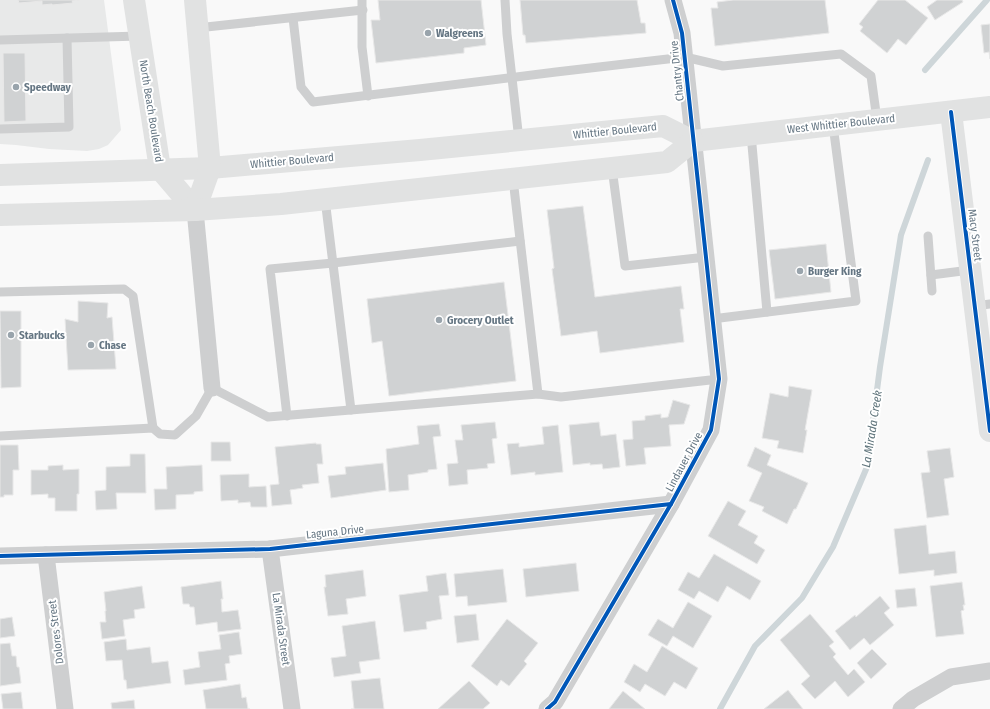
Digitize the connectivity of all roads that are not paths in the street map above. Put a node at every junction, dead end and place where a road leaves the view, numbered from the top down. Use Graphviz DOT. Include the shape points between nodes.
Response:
graph roads {
  1 [pos="134,0"];
  2 [pos="195,0"];
  3 [pos="505,0"];
  4 [pos="673,0"];
  5 [pos="362,5"];
  6 [pos="293,18"];
  7 [pos="198,28"];
  8 [pos="140,36"];
  9 [pos="67,38"];
  10 [pos="0,40"];
  11 [pos="685,57"];
  12 [pos="513,77"];
  13 [pos="368,96"];
  14 [pos="990,107"];
  15 [pos="951,112"];
  16 [pos="877,120"];
  17 [pos="833,125"];
  18 [pos="0,129"];
  19 [pos="751,134"];
  20 [pos="520,140"];
  21 [pos="693,141"];
  22 [pos="210,168"];
  23 [pos="612,168"];
  24 [pos="160,170"];
  25 [pos="5,173"];
  26 [pos="513,179"];
  27 [pos="325,199"];
  28 [pos="195,210"];
  29 [pos="0,215"];
  30 [pos="928,236"];
  31 [pos="520,241"];
  32 [pos="706,257"];
  33 [pos="333,263"];
  34 [pos="970,270"];
  35 [pos="931,275"];
  36 [pos="932,291"];
  37 [pos="0,292"];
  38 [pos="982,305"];
  39 [pos="766,312"];
  40 [pos="712,319"];
  41 [pos="719,379"];
  42 [pos="212,388"];
  43 [pos="538,394"];
  44 [pos="351,410"];
  45 [pos="287,416"];
  46 [pos="153,428"];
  47 [pos="990,431"];
  48 [pos="0,436"];
  49 [pos="671,504"];
  50 [pos="270,548"];
  51 [pos="46,555"];
  52 [pos="0,556"];
  53 [pos="990,671"];
  54 [pos="65,709"];
  55 [pos="292,709"];
  56 [pos="547,709"];
  57 [pos="901,709"];
  1 -- 8 [label="main road, North Beach Boulevard"];
  2 -- 7 [label="main road"];
  3 -- 12 [label="lane"];
  4 -- 11 [label="street, Chantry Drive" via="682,33"];
  5 -- 6 [label="lane"];
  5 -- 13 [label="lane" via="362,47"];
  6 -- 7 [label="lane"];
  6 -- 13 [label="lane" via="300,87 313,102"];
  7 -- 22 [label="main road"];
  8 -- 9 [label="lane"];
  8 -- 24 [label="main road, North Beach Boulevard"];
  9 -- 10 [label="lane"];
  9 -- 18 [label="lane" via="69,126"];
  11 -- 12 [label="lane"];
  11 -- 16 [label="lane" via="723,66 841,54 871,76"];
  11 -- 21 [label="street, Chantry Drive"];
  12 -- 13 [label="lane"];
  12 -- 20 [label="lane"];
  14 -- 15 [label="main road, West Whittier Boulevard"];
  15 -- 16 [label="main road, West Whittier Boulevard"];
  15 -- 34 [label="main road, Macy Street"];
  16 -- 17 [label="main road, West Whittier Boulevard"];
  17 -- 19 [label="main road, West Whittier Boulevard"];
  17 -- 39 [label="lane" via="856,301"];
  19 -- 21 [label="main road, West Whittier Boulevard"];
  19 -- 39 [label="lane"];
  20 -- 21 [label="main road, Whittier Boulevard" via="663,126"];
  20 -- 22 [label="main road, Whittier Boulevard"];
  21 -- 23 [label="main road" via="667,162"];
  21 -- 32 [label="street, Lindauer Drive"];
  22 -- 24 [label="main road, Whittier Boulevard"];
  22 -- 28 [label="main road"];
  23 -- 26 [label="main road"];
  23 -- 32 [label="lane" via="625,266"];
  24 -- 25 [label="main road, Whittier Boulevard"];
  24 -- 28 [label="main road, North Beach Boulevard"];
  26 -- 27 [label="main road"];
  26 -- 31 [label="lane"];
  27 -- 28 [label="main road"];
  27 -- 33 [label="lane"];
  28 -- 29 [label="main road"];
  28 -- 42 [label="street"];
  30 -- 35 [label="lane"];
  31 -- 33 [label="lane"];
  31 -- 43 [label="lane"];
  32 -- 40 [label="street, Lindauer Drive"];
  33 -- 44 [label="lane"];
  33 -- 45 [label="lane" via="270,269"];
  34 -- 35 [label="lane"];
  34 -- 38 [label="main road, Macy Street"];
  35 -- 36 [label="lane"];
  37 -- 46 [label="lane" via="124,289 133,296"];
  38 -- 47 [label="main road, Macy Street"];
  39 -- 40 [label="lane"];
  40 -- 41 [label="street, Lindauer Drive"];
  41 -- 43 [label="lane" via="562,397"];
  41 -- 49 [label="street, Lindauer Drive" via="710,430"];
  42 -- 45 [label="lane" via="268,417"];
  42 -- 46 [label="lane" via="196,416 175,435 160,434"];
  43 -- 44 [label="lane"];
  44 -- 45 [label="lane"];
  46 -- 48 [label="lane"];
  49 -- 50 [label="street, Laguna Drive"];
  49 -- 56 [label="street, Lindauer Drive" via="555,702"];
  50 -- 51 [label="street, Laguna Drive"];
  50 -- 55 [label="street, La Mirada Street"];
  51 -- 52 [label="street, Laguna Drive"];
  51 -- 54 [label="street, Dolores Street"];
  53 -- 57 [label="street" via="951,677"];
}
